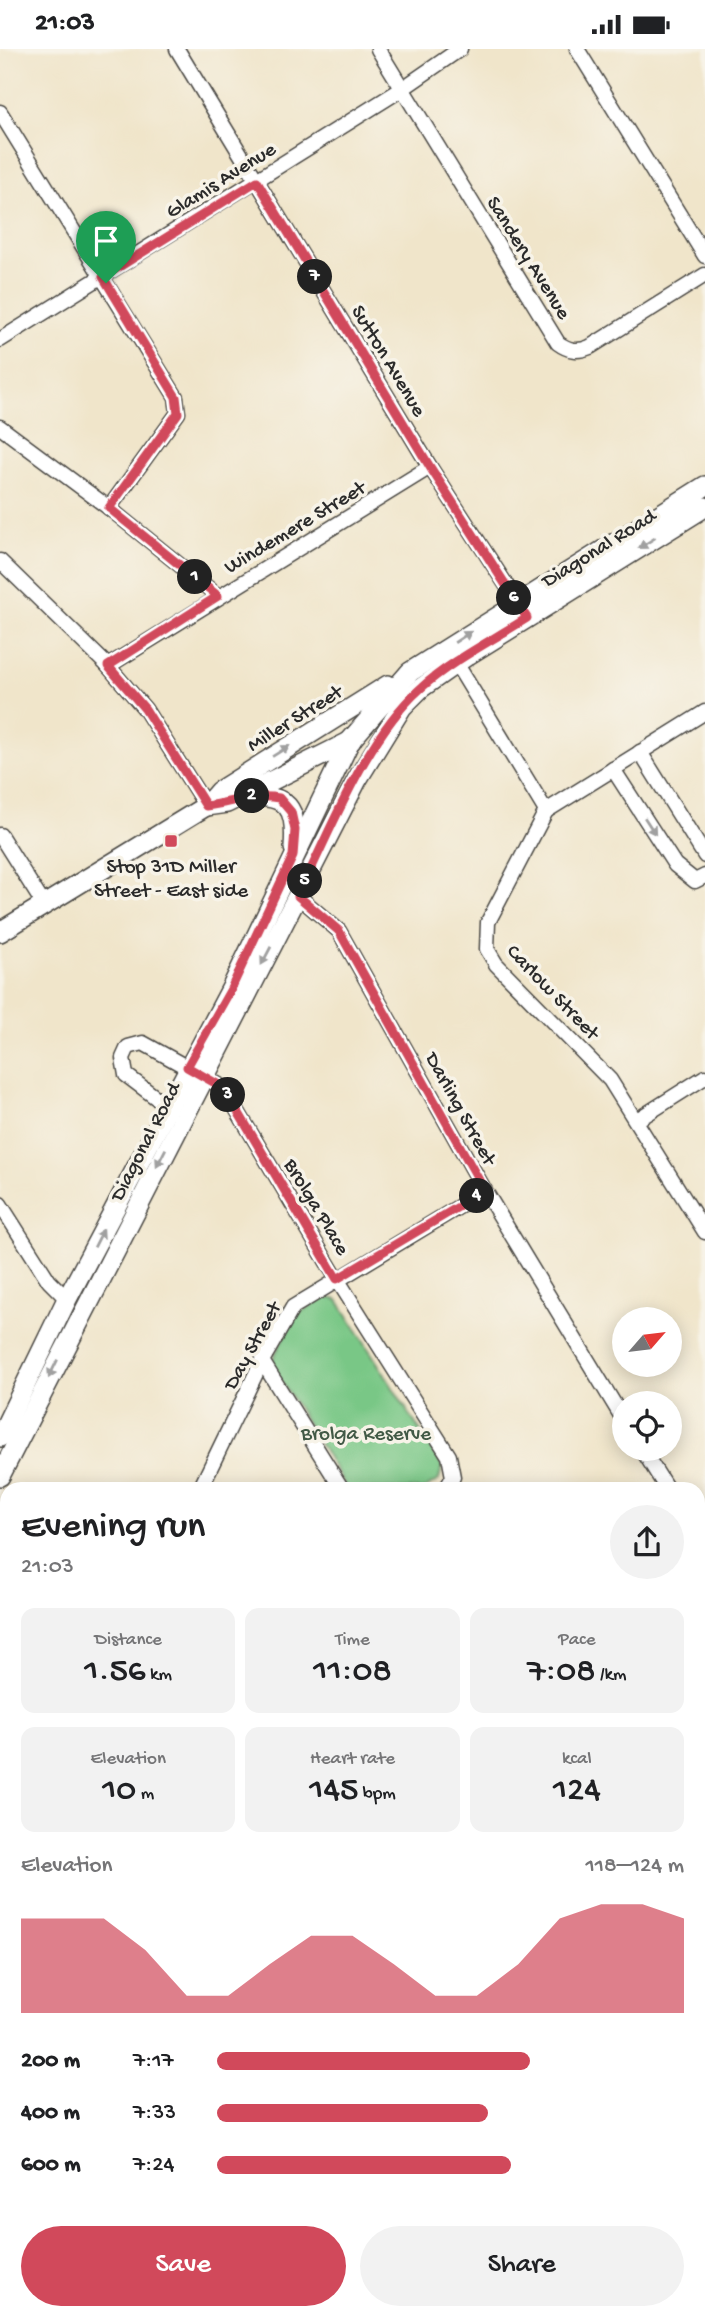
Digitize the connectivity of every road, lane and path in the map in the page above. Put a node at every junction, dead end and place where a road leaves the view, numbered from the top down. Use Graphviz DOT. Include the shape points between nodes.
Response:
graph roads {
  1 [pos="177,49"];
  2 [pos="377,49"];
  3 [pos="460,49"];
  4 [pos="577,49"];
  5 [pos="402,89"];
  6 [pos="0,112"];
  7 [pos="257,181"];
  8 [pos="705,256"];
  9 [pos="705,275"];
  10 [pos="103,277"];
  11 [pos="0,340"];
  12 [pos="0,427"];
  13 [pos="430,467"];
  14 [pos="705,486"];
  15 [pos="705,507"];
  16 [pos="109,508"];
  17 [pos="0,561"];
  18 [pos="218,596"];
  19 [pos="522,610"];
  20 [pos="456,663"];
  21 [pos="108,666"];
  22 [pos="410,672"];
  23 [pos="402,707"];
  24 [pos="705,712"];
  25 [pos="350,741"];
  26 [pos="640,752"];
  27 [pos="613,769"];
  28 [pos="243,796"];
  29 [pos="206,806"];
  30 [pos="546,811"];
  31 [pos="0,835"];
  32 [pos="293,856"];
  33 [pos="705,856"];
  34 [pos="705,876"];
  35 [pos="279,887"];
  36 [pos="298,896"];
  37 [pos="44,905"];
  38 [pos="0,932"];
  39 [pos="195,1071"];
  40 [pos="705,1077"];
  41 [pos="167,1106"];
  42 [pos="637,1120"];
  43 [pos="485,1191"];
  44 [pos="0,1204"];
  45 [pos="705,1232"];
  46 [pos="337,1279"];
  47 [pos="76,1303"];
  48 [pos="262,1361"];
  49 [pos="612,1401"];
  50 [pos="0,1437"];
  51 [pos="650,1461"];
  52 [pos="0,1476"];
  53 [pos="203,1482"];
  54 [pos="338,1482"];
  55 [pos="450,1482"];
  56 [pos="663,1482"];
  1 -- 7 [label="street, Sutton Avenue"];
  2 -- 5 [label="street, Sandery Avenue"];
  3 -- 5 [label="street, Glamis Avenue"];
  4 -- 8 [label="street"];
  5 -- 7 [label="street, Glamis Avenue"];
  5 -- 9 [label="street, Sandery Avenue" via="565,348 590,347"];
  6 -- 10 [label="street"];
  7 -- 10 [label="street, Glamis Avenue"];
  7 -- 13 [label="street, Sutton Avenue"];
  10 -- 11 [label="street, Glamis Avenue"];
  10 -- 16 [label="street" via="178,405 178,413"];
  12 -- 16 [label="street"];
  13 -- 18 [label="street, Windemere Street"];
  13 -- 19 [label="street, Sutton Avenue"];
  14 -- 19 [label="main road, Diagonal Road"];
  15 -- 19 [label="main road, Diagonal Road, one-way"];
  16 -- 18 [label="street"];
  17 -- 21 [label="street"];
  18 -- 21 [label="street, Windemere Street"];
  19 -- 20 [label="main road, Diagonal Road"];
  22 -- 19 [label="main road, Diagonal Road, one-way"];
  20 -- 23 [label="main road, Diagonal Road"];
  20 -- 30 [label="street"];
  21 -- 29 [label="street" via="145,709"];
  22 -- 25 [label="main road, Diagonal Road"];
  29 -- 22 [label="main road, Miller Street, one-way" via="219,791"];
  23 -- 25 [label="main road, Miller Street"];
  23 -- 36 [label="main road, Diagonal Road" via="368,760"];
  24 -- 26 [label="street"];
  25 -- 28 [label="main road, Miller Street"];
  25 -- 32 [label="main road, Diagonal Road"];
  26 -- 27 [label="street"];
  26 -- 33 [label="street"];
  27 -- 30 [label="street"];
  27 -- 34 [label="street, one-way" via="675,865 695,881"];
  28 -- 29 [label="main road, Miller Street"];
  28 -- 32 [label="main road" via="279,798 287,803 295,830"];
  29 -- 37 [label="main road, Miller Street"];
  30 -- 42 [label="street, Carlow Street" via="488,922 487,949 496,964 611,1080"];
  31 -- 37 [label="street"];
  32 -- 35 [label="main road, Diagonal Road"];
  35 -- 36 [label="main road"];
  35 -- 39 [label="main road, Diagonal Road"];
  36 -- 39 [label="main road, Diagonal Road, one-way"];
  36 -- 43 [label="street, Darling Street" via="339,931"];
  37 -- 38 [label="main road, Miller Street"];
  39 -- 41 [label="main road, Diagonal Road"];
  39 -- 41 [label="street, Diagonal Road" via="143,1043 128,1047 122,1058 126,1075"];
  39 -- 46 [label="street, Brolga Place" via="224,1088"];
  39 -- 47 [label="main road, Diagonal Road, one-way"];
  40 -- 42 [label="street"];
  47 -- 41 [label="main road, Diagonal Road, one-way"];
  42 -- 45 [label="street, Carlow Street"];
  43 -- 46 [label="street, Day Street"];
  43 -- 49 [label="street, Darling Street"];
  44 -- 47 [label="street" via="49,1281"];
  46 -- 48 [label="street, Day Street" via="293,1307"];
  46 -- 55 [label="street, Brolga Place" via="449,1456"];
  47 -- 50 [label="main road, Diagonal Road"];
  47 -- 52 [label="main road, Diagonal Road, one-way"];
  48 -- 53 [label="street, Day Street"];
  48 -- 54 [label="street"];
  51 -- 56 [label="street"];
}
